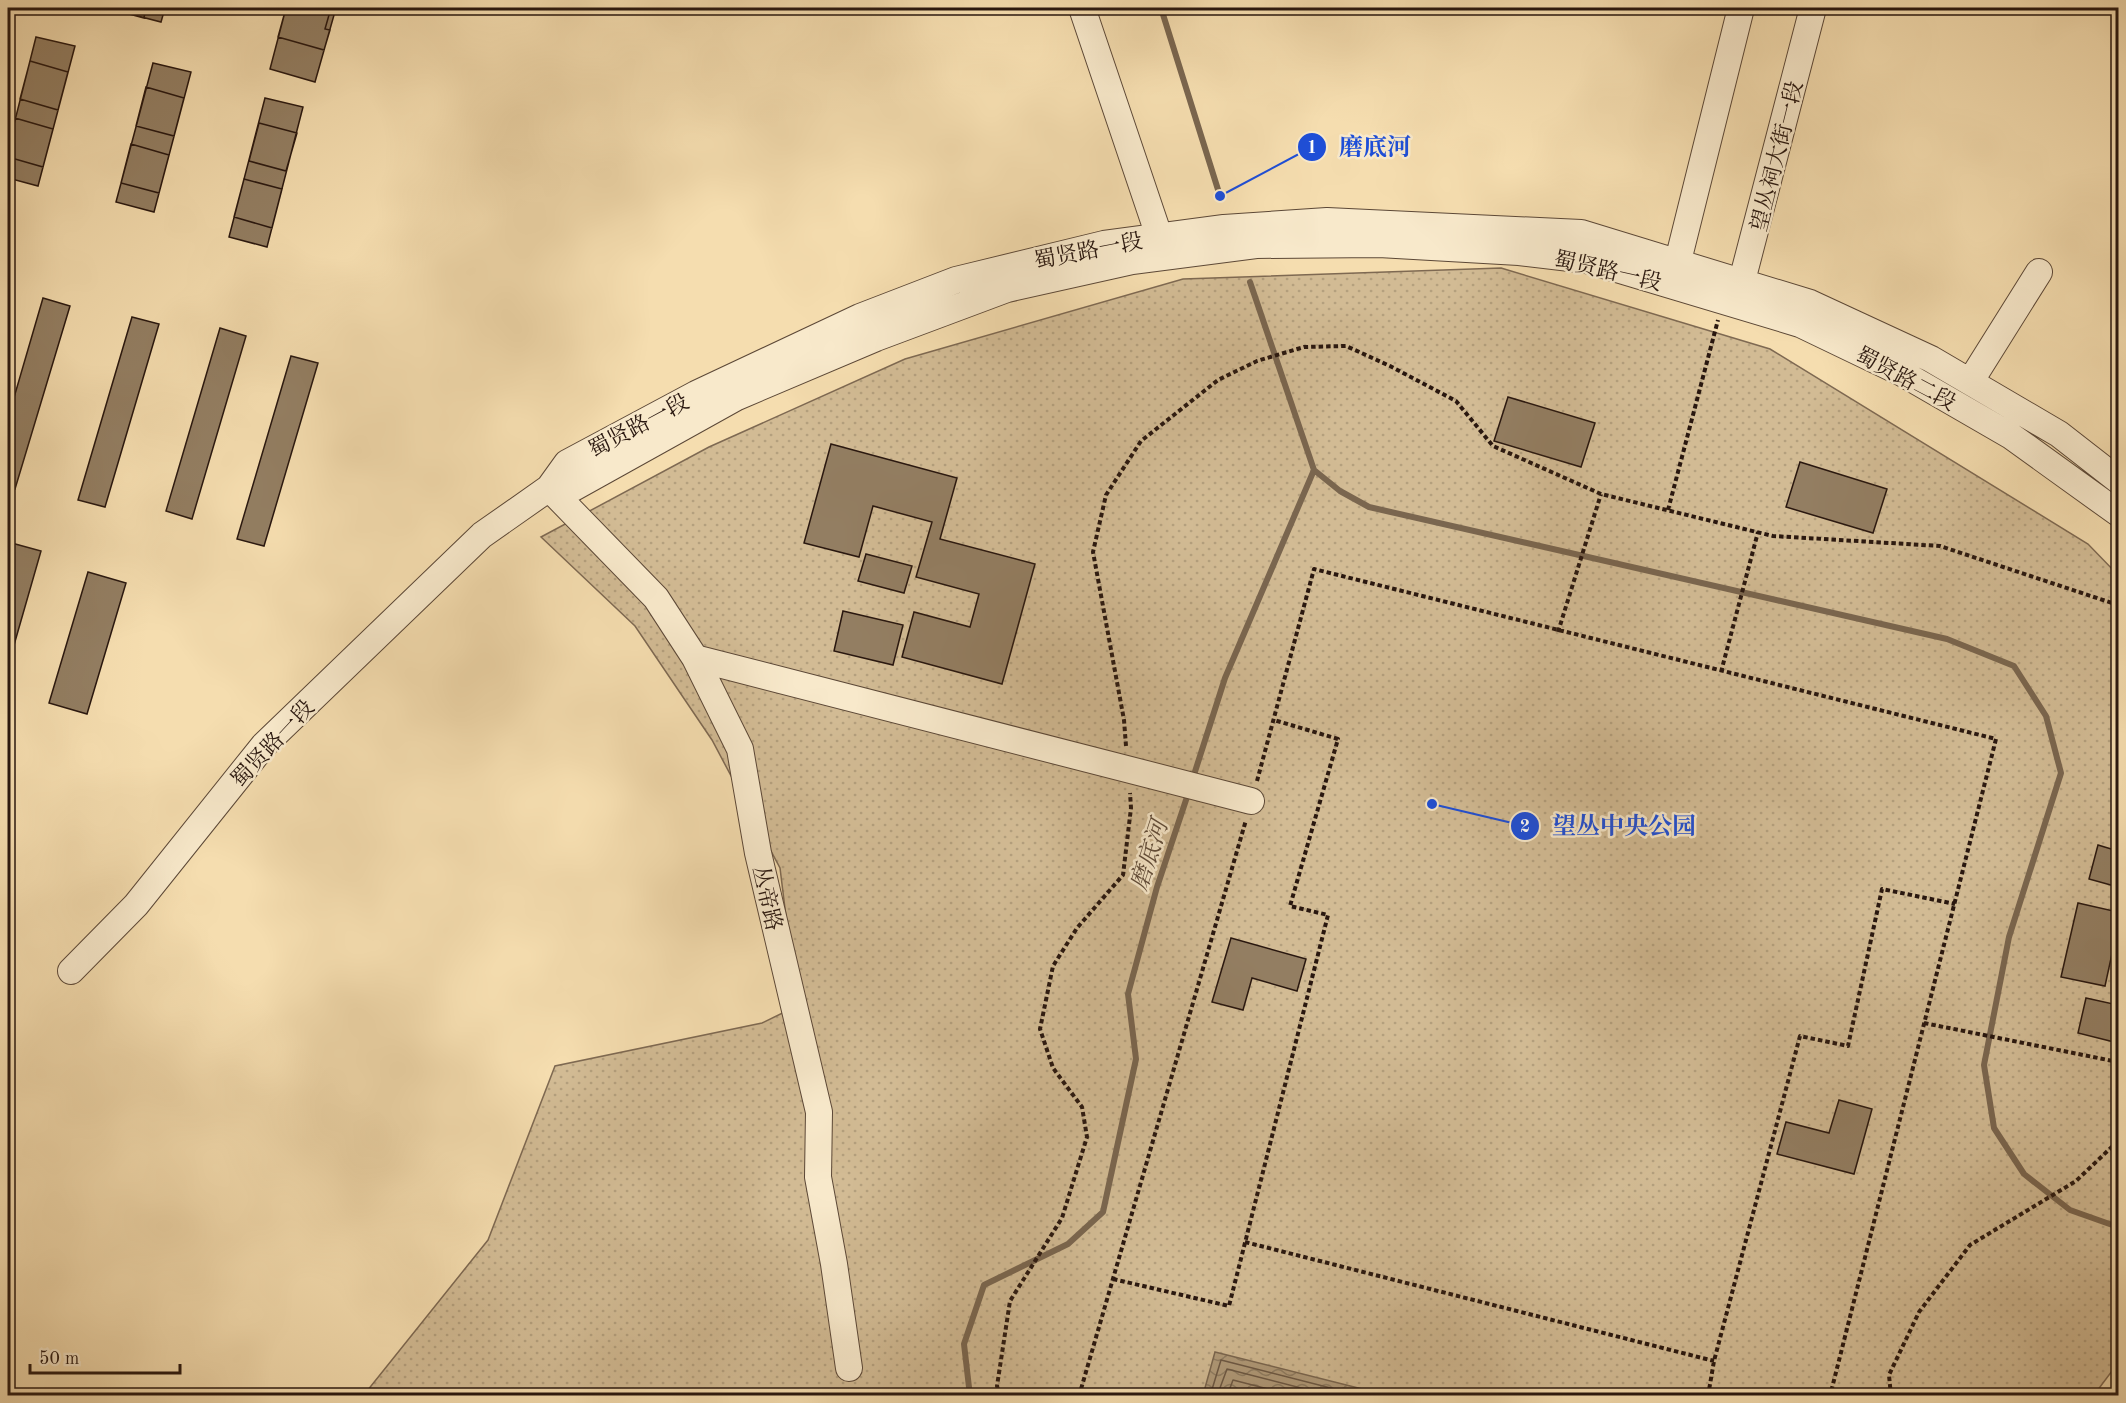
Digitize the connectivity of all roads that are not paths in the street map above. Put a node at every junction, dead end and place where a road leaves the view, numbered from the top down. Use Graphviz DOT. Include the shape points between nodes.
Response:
graph roads {
  1 [pos="1082,8"];
  2 [pos="1741,8"];
  3 [pos="1813,8"];
  4 [pos="1159,236"];
  5 [pos="2039,272"];
  6 [pos="1675,274"];
  7 [pos="1734,296"];
  8 [pos="1970,382"];
  9 [pos="2118,480"];
  10 [pos="549,488"];
  11 [pos="2118,513"];
  12 [pos="695,658"];
  13 [pos="1251,801"];
  14 [pos="71,971"];
  15 [pos="849,1368"];
  1 -- 4 [label="street"];
  2 -- 6 [label="street"];
  3 -- 7 [label="street, 望丛祠大街一段"];
  4 -- 6 [label="street, 蜀贤路一段" via="1328,221 1581,233"];
  4 -- 10 [label="street, 蜀贤路一段" via="1104,244 956,280 860,317 696,394 567,464"];
  5 -- 8 [label="street"];
  6 -- 7 [label="street, 蜀贤路二段"];
  6 -- 10 [label="street, 蜀贤路一段" via="1519,252 1379,244 1256,245 1132,261 1007,289 876,338 737,398 568,490"];
  7 -- 8 [label="street, 蜀贤路二段" via="1810,303 1931,359"];
  7 -- 11 [label="street, 蜀贤路二段" via="1902,373 2011,436"];
  8 -- 9 [label="street, 蜀贤路二段" via="2059,435"];
  10 -- 12 [label="street, 丛帝路" via="656,598"];
  10 -- 14 [label="street, 蜀贤路一段" via="482,535 264,745 136,904"];
  12 -- 13 [label="street"];
  12 -- 15 [label="street, 丛帝路" via="740,748 758,853 819,1112 818,1177"];
}
